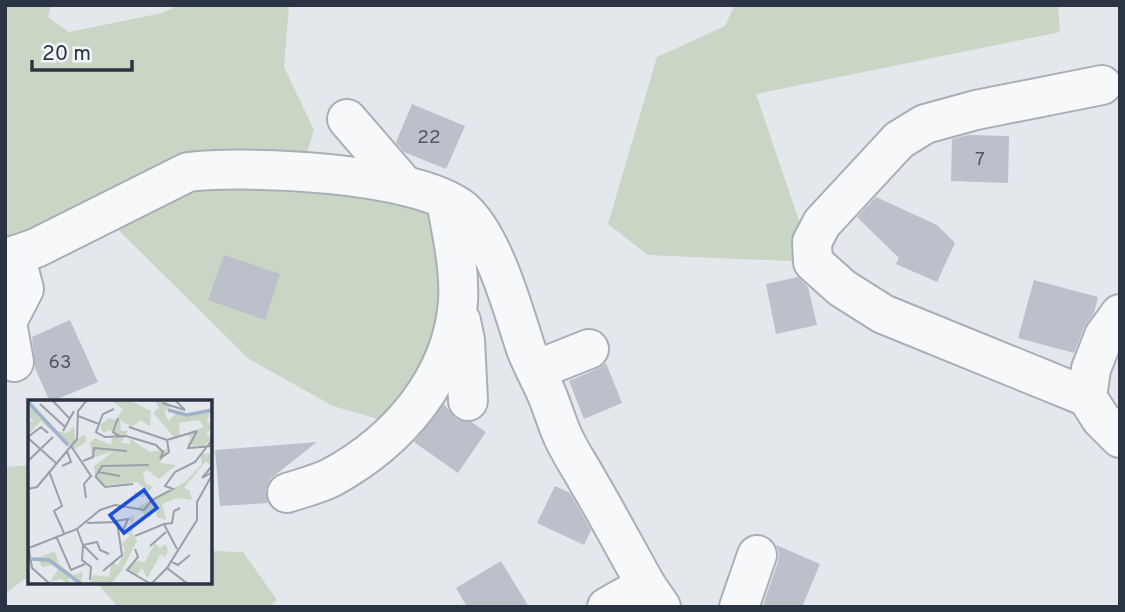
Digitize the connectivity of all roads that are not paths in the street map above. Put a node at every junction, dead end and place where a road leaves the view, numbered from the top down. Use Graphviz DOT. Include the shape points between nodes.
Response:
graph roads {
  1 [pos="1102,85"];
  2 [pos="347,119"];
  3 [pos="404,185"];
  4 [pos="446,201"];
  5 [pos="10,257"];
  6 [pos="458,302"];
  7 [pos="1120,314"];
  8 [pos="589,349"];
  9 [pos="14,362"];
  10 [pos="536,370"];
  11 [pos="1087,397"];
  12 [pos="468,401"];
  13 [pos="1120,438"];
  14 [pos="287,493"];
  15 [pos="757,555"];
  16 [pos="653,596"];
  17 [pos="607,607"];
  18 [pos="739,607"];
  1 -- 11 [label="street" via="925,124 899,140 822,223 812,242 813,262 842,288 883,313"];
  2 -- 3 [label="street"];
  3 -- 4 [label="street"];
  3 -- 5 [label="street" via="267,168 188,172"];
  4 -- 6 [label="street"];
  4 -- 10 [label="street" via="463,210 483,236"];
  5 -- 9 [label="street" via="24,289 7,322"];
  6 -- 12 [label="street"];
  6 -- 14 [label="street" via="451,346 401,426 369,454 330,478"];
  7 -- 11 [label="street" via="1095,358"];
  8 -- 10 [label="street"];
  10 -- 16 [label="street" via="562,435"];
  11 -- 13 [label="street"];
  15 -- 18 [label="street"];
  16 -- 17 [label="street"];
}
